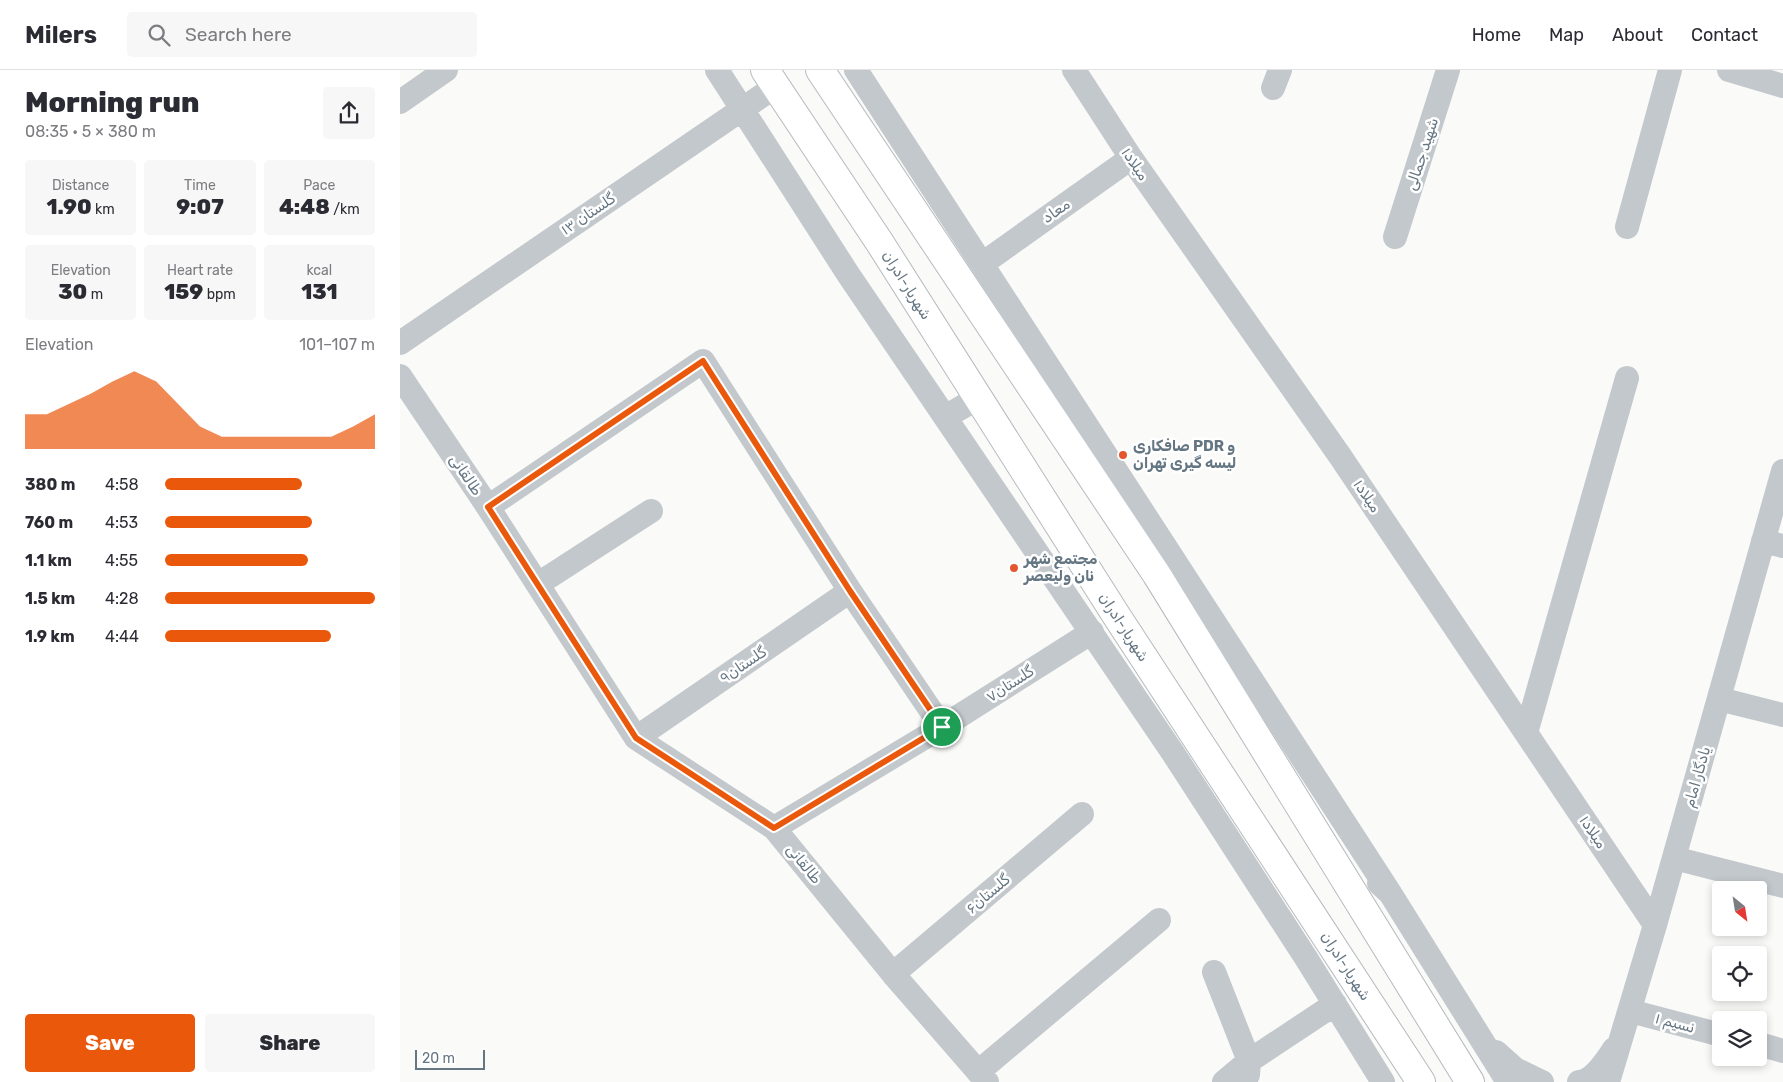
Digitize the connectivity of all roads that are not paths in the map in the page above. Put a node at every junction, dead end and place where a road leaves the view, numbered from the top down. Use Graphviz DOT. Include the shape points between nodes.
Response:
graph roads {
  1 [pos="446,70"];
  2 [pos="717,70"];
  3 [pos="820,70"];
  4 [pos="856,70"];
  5 [pos="1074,70"];
  6 [pos="1448,70"];
  7 [pos="1670,70"];
  8 [pos="1729,70"];
  9 [pos="771,78"];
  10 [pos="1783,86"];
  11 [pos="400,102"];
  12 [pos="744,108"];
  13 [pos="1131,158"];
  14 [pos="1627,227"];
  15 [pos="1395,237"];
  16 [pos="982,264"];
  17 [pos="400,342"];
  18 [pos="400,376"];
  19 [pos="1627,378"];
  20 [pos="978,398"];
  21 [pos="945,417"];
  22 [pos="1783,471"];
  23 [pos="488,507"];
  24 [pos="651,511"];
  25 [pos="1773,544"];
  26 [pos="538,584"];
  27 [pos="850,591"];
  28 [pos="1092,632"];
  29 [pos="1719,699"];
  30 [pos="1783,715"];
  31 [pos="942,727"];
  32 [pos="1526,734"];
  33 [pos="636,738"];
  34 [pos="1082,814"];
  35 [pos="1308,819"];
  36 [pos="774,828"];
  37 [pos="1674,858"];
  38 [pos="1783,886"];
  39 [pos="1390,893"];
  40 [pos="1159,920"];
  41 [pos="1656,925"];
  42 [pos="1214,972"];
  43 [pos="893,974"];
  44 [pos="1334,1004"];
  45 [pos="1627,1021"];
  46 [pos="1712,1033"];
  47 [pos="1481,1038"];
  48 [pos="1767,1046"];
  49 [pos="1783,1051"];
  50 [pos="1248,1072"];
  51 [pos="982,1077"];
  52 [pos="1224,1082"];
  53 [pos="1383,1082"];
  54 [pos="1421,1082"];
  55 [pos="1470,1082"];
  56 [pos="1508,1082"];
  57 [pos="1542,1082"];
  58 [pos="1578,1082"];
  59 [pos="1608,1082"];
  1 -- 11 [label="street"];
  2 -- 12 [label="street"];
  3 -- 35 [label="main road" via="1156,575"];
  4 -- 16 [label="street"];
  5 -- 13 [label="street, میلاد۱"];
  6 -- 15 [label="street, شهید جمالی"];
  7 -- 14 [label="street"];
  8 -- 10 [label="street"];
  9 -- 12 [label="street, گلستان ۱۳"];
  9 -- 20 [label="main road, شهریار-ادران"];
  12 -- 17 [label="street, گلستان ۱۳"];
  12 -- 21 [label="street" via="848,274"];
  13 -- 16 [label="street, معاد"];
  13 -- 32 [label="street, میلاد۱" via="1340,456"];
  16 -- 39 [label="street"];
  18 -- 23 [label="street, طالقانی"];
  19 -- 32 [label="street"];
  20 -- 21 [label="street"];
  20 -- 54 [label="main road, شهریار-ادران"];
  21 -- 28 [label="street"];
  22 -- 25 [label="street, یادگار امام"];
  23 -- 26 [label="street, طالقانی"];
  23 -- 27 [label="street" via="703,361"];
  24 -- 26 [label="street"];
  25 -- 29 [label="street, یادگار امام"];
  26 -- 33 [label="street, طالقانی"];
  27 -- 31 [label="street"];
  27 -- 33 [label="street, گلستان۹"];
  28 -- 31 [label="street, گلستان۷"];
  28 -- 44 [label="street"];
  29 -- 30 [label="street"];
  29 -- 37 [label="street, یادگار امام"];
  31 -- 36 [label="street, گلستان۷"];
  32 -- 41 [label="street, میلاد۱"];
  33 -- 36 [label="street, طالقانی"];
  34 -- 43 [label="street, گلستان۶"];
  35 -- 39 [label="street"];
  35 -- 55 [label="main road"];
  36 -- 43 [label="street, طالقانی"];
  37 -- 38 [label="street"];
  37 -- 41 [label="street, یادگار امام"];
  39 -- 47 [label="street"];
  40 -- 51 [label="street"];
  41 -- 45 [label="street, یادگار امام"];
  42 -- 50 [label="street"];
  43 -- 51 [label="street, طالقانی"];
  44 -- 50 [label="street"];
  44 -- 53 [label="street"];
  45 -- 46 [label="street, نسیم ۱"];
  45 -- 58 [label="street" via="1604,1065 1584,1082"];
  45 -- 59 [label="street, یادگار امام"];
  47 -- 56 [label="street"];
  47 -- 57 [label="street" via="1515,1069"];
  48 -- 49 [label="street"];
  50 -- 52 [label="street"];
}
